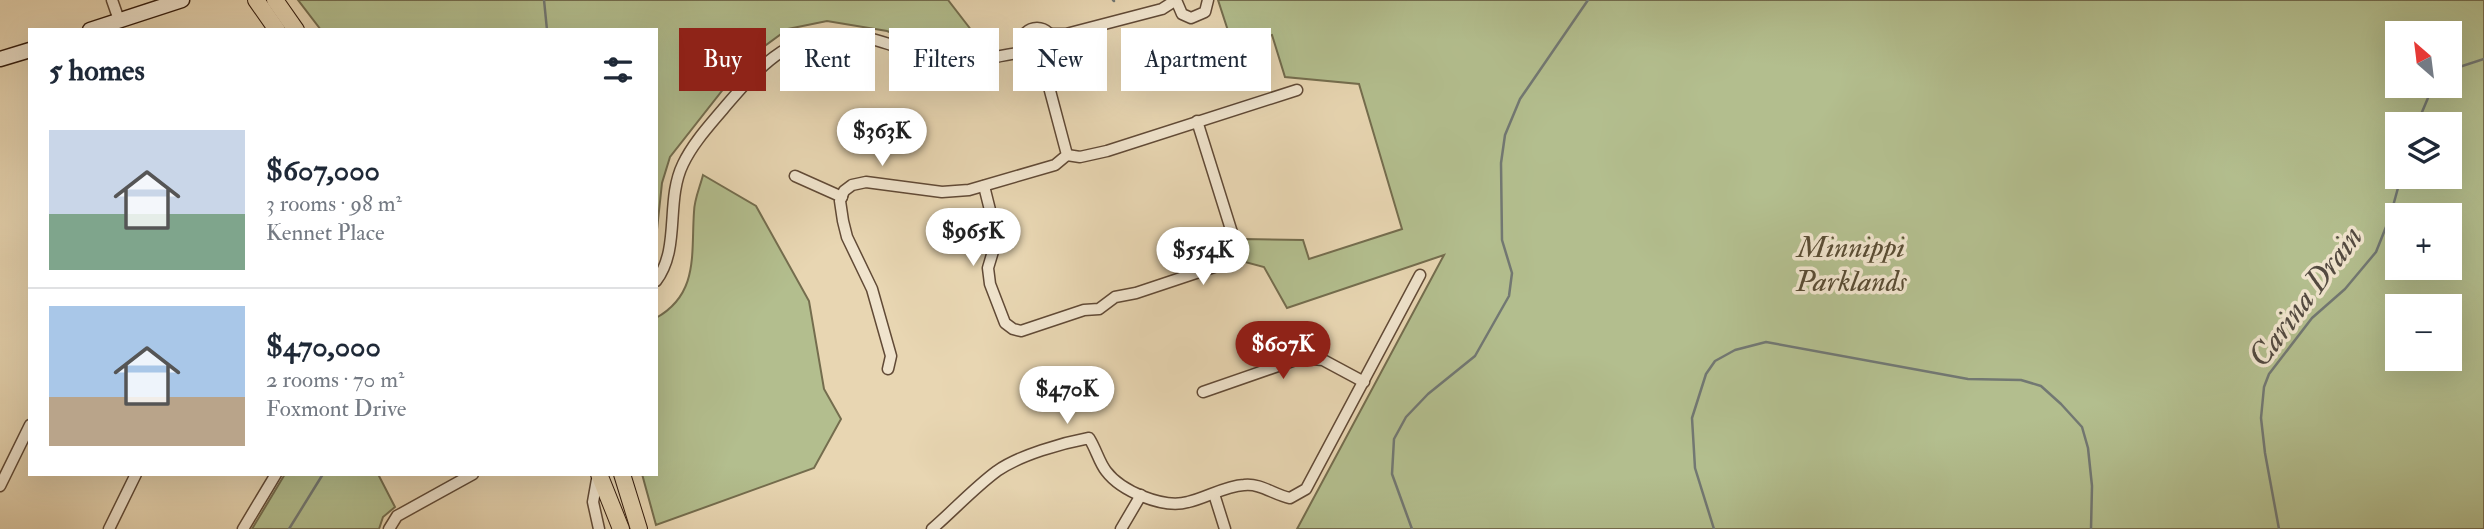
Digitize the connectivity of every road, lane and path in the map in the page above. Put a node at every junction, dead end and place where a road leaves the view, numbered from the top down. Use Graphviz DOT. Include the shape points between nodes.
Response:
graph roads {
  1 [pos="112,0"];
  2 [pos="182,0"];
  3 [pos="256,0"];
  4 [pos="275,0"];
  5 [pos="1176,0"];
  6 [pos="1208,0"];
  7 [pos="1162,9"];
  8 [pos="1182,14"];
  9 [pos="118,20"];
  10 [pos="96,28"];
  11 [pos="276,28"];
  12 [pos="295,28"];
  13 [pos="1089,28"];
  14 [pos="28,50"];
  15 [pos="1013,50"];
  16 [pos="1,57"];
  17 [pos="1297,90"];
  18 [pos="1050,91"];
  19 [pos="1197,121"];
  20 [pos="1067,155"];
  21 [pos="795,176"];
  22 [pos="984,186"];
  23 [pos="842,197"];
  24 [pos="1420,275"];
  25 [pos="658,278"];
  26 [pos="888,369"];
  27 [pos="1364,382"];
  28 [pos="1203,392"];
  29 [pos="28,429"];
  30 [pos="135,476"];
  31 [pos="275,476"];
  32 [pos="468,476"];
  33 [pos="598,476"];
  34 [pos="599,476"];
  35 [pos="623,476"];
  36 [pos="0,486"];
  37 [pos="1214,494"];
  38 [pos="1141,495"];
  39 [pos="109,529"];
  40 [pos="243,529"];
  41 [pos="388,529"];
  42 [pos="599,529"];
  43 [pos="621,529"];
  44 [pos="639,529"];
  45 [pos="932,529"];
  46 [pos="1121,529"];
  47 [pos="1225,529"];
  1 -- 9 [label="street"];
  2 -- 9 [label="main road"];
  3 -- 11 [label="main road"];
  4 -- 12 [label="main road"];
  5 -- 7 [label="street"];
  5 -- 8 [label="street"];
  6 -- 8 [label="street" via="1202,15 1191,18"];
  7 -- 8 [label="street"];
  7 -- 13 [label="street"];
  9 -- 10 [label="main road"];
  14 -- 16 [label="main road"];
  15 -- 25 [label="street" via="954,62 877,40 839,35 792,45 770,58 706,129 681,167 669,254"];
  17 -- 19 [label="street"];
  18 -- 20 [label="street"];
  19 -- 20 [label="street" via="1107,151"];
  19 -- 22 [label="street" via="1234,239 1232,256 1217,266 1115,297 1099,309 1021,331 1005,323 990,284 988,268 997,238"];
  20 -- 22 [label="street" via="1055,165"];
  21 -- 23 [label="street"];
  22 -- 23 [label="street" via="942,192 866,182 852,185"];
  23 -- 26 [label="street" via="847,237 872,289 891,356"];
  24 -- 27 [label="street"];
  27 -- 28 [label="street" via="1323,359 1301,358"];
  27 -- 37 [label="street" via="1306,489 1290,498 1244,485"];
  29 -- 36 [label="street"];
  30 -- 39 [label="street"];
  31 -- 40 [label="street"];
  32 -- 41 [label="street" via="397,516"];
  33 -- 42 [label="street" via="593,502"];
  34 -- 43 [label="main road"];
  35 -- 44 [label="main road"];
  37 -- 38 [label="street" via="1171,504"];
  37 -- 47 [label="street"];
  38 -- 45 [label="street" via="1113,480 1089,438 998,470"];
  38 -- 46 [label="street"];
}
